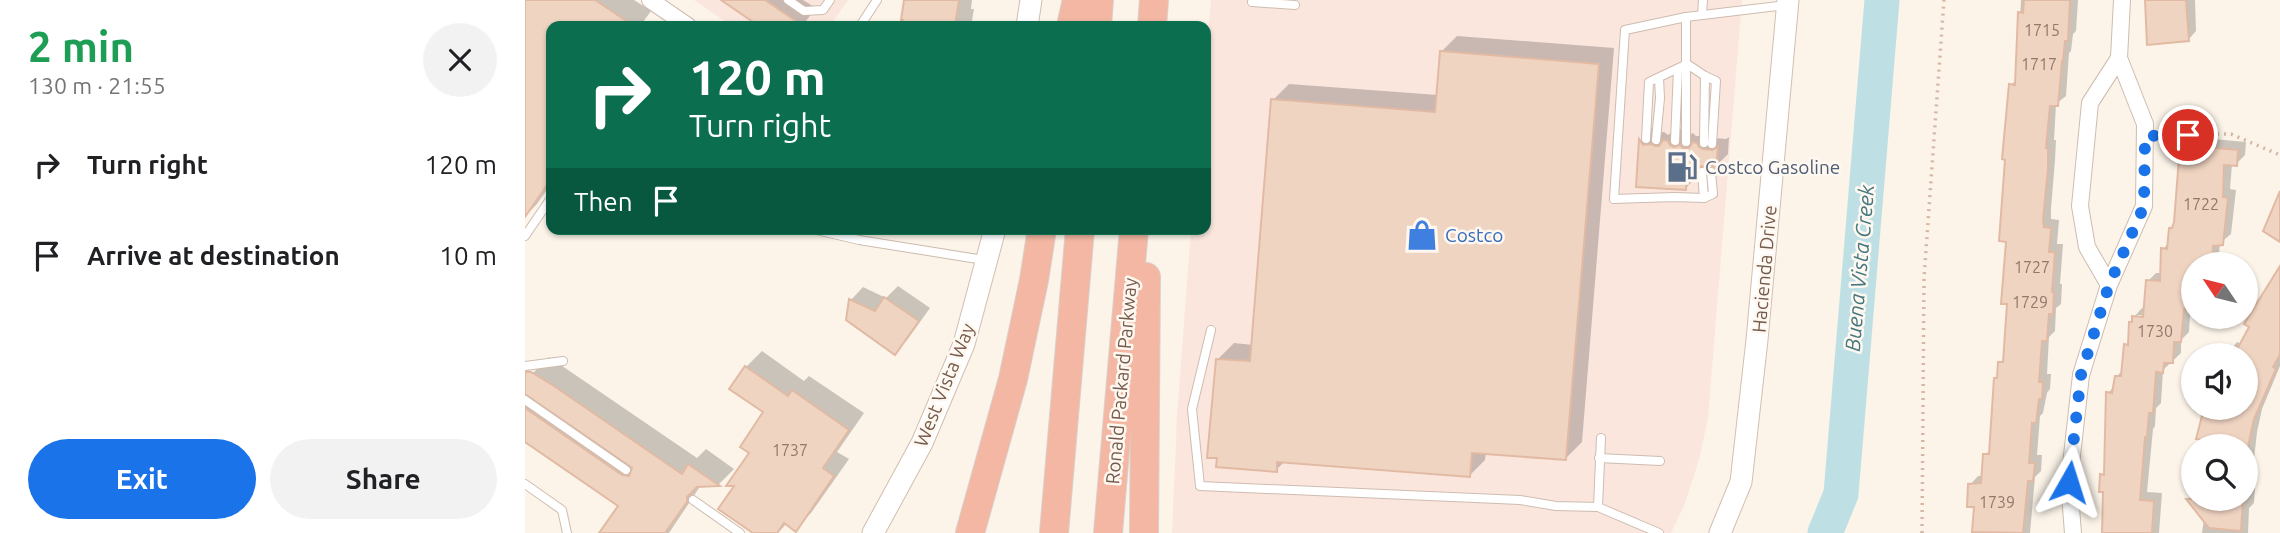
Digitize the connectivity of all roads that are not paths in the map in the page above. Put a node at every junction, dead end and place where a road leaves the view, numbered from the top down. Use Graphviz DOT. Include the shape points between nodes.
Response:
graph roads {
  1 [pos="649,0"];
  2 [pos="788,0"];
  3 [pos="830,0"];
  4 [pos="877,0"];
  5 [pos="1031,0"];
  6 [pos="1077,0"];
  7 [pos="1099,0"];
  8 [pos="1154,0"];
  9 [pos="1703,0"];
  10 [pos="2122,0"];
  11 [pos="1252,2"];
  12 [pos="1787,3"];
  13 [pos="1295,5"];
  14 [pos="1702,15"];
  15 [pos="1686,17"];
  16 [pos="675,21"];
  17 [pos="863,21"];
  18 [pos="1028,21"];
  19 [pos="1073,21"];
  20 [pos="1097,21"];
  21 [pos="1152,21"];
  22 [pos="2119,58"];
  23 [pos="1687,64"];
  24 [pos="1678,69"];
  25 [pos="1659,78"];
  26 [pos="1646,139"];
  27 [pos="1656,139"];
  28 [pos="1675,141"];
  29 [pos="1686,142"];
  30 [pos="1708,143"];
  31 [pos="1706,172"];
  32 [pos="1644,188"];
  33 [pos="1643,198"];
  34 [pos="546,205"];
  35 [pos="838,235"];
  36 [pos="994,235"];
  37 [pos="1041,235"];
  38 [pos="1079,235"];
  39 [pos="1133,235"];
  40 [pos="1147,235"];
  41 [pos="525,236"];
  42 [pos="987,261"];
  43 [pos="2109,285"];
  44 [pos="1211,330"];
  45 [pos="563,361"];
  46 [pos="525,366"];
  47 [pos="525,400"];
  48 [pos="1601,438"];
  49 [pos="1599,458"];
  50 [pos="1660,461"];
  51 [pos="626,470"];
  52 [pos="525,484"];
  53 [pos="693,500"];
  54 [pos="1598,507"];
  55 [pos="567,533"];
  56 [pos="740,533"];
  57 [pos="873,533"];
  58 [pos="970,533"];
  59 [pos="1054,533"];
  60 [pos="1108,533"];
  61 [pos="1144,533"];
  62 [pos="1658,533"];
  63 [pos="1720,533"];
  64 [pos="2073,533"];
  1 -- 16 [label="street"];
  2 -- 3 [label="lane" via="804,11 823,10"];
  4 -- 17 [label="lane"];
  5 -- 18 [label="main road"];
  6 -- 19 [label="highway"];
  7 -- 20 [label="highway"];
  8 -- 21 [label="highway"];
  9 -- 14 [label="lane"];
  10 -- 22 [label="street"];
  11 -- 13 [label="lane"];
  12 -- 14 [label="lane"];
  12 -- 63 [label="main road, Hacienda Drive" via="1741,482"];
  14 -- 15 [label="lane"];
  15 -- 23 [label="lane"];
  15 -- 33 [label="lane" via="1625,30 1614,199"];
  22 -- 43 [label="street" via="2145,124 2144,206"];
  22 -- 43 [label="street" via="2090,103 2080,206 2087,247"];
  23 -- 24 [label="lane"];
  23 -- 29 [label="lane"];
  23 -- 30 [label="lane" via="1705,76"];
  24 -- 25 [label="lane"];
  24 -- 28 [label="lane"];
  25 -- 26 [label="lane" via="1649,82"];
  25 -- 27 [label="lane"];
  31 -- 33 [label="lane" via="1704,198 1654,193"];
  32 -- 33 [label="lane"];
  34 -- 41 [label="lane"];
  35 -- 42 [label="lane"];
  36 -- 42 [label="main road, West Vista Way"];
  37 -- 58 [label="highway" via="1013,379"];
  38 -- 59 [label="highway"];
  39 -- 60 [label="highway, Ronald Packard Parkway"];
  40 -- 61 [label="highway"];
  42 -- 57 [label="main road, West Vista Way" via="964,344 922,443"];
  43 -- 64 [label="street" via="2081,375 2069,482"];
  44 -- 54 [label="lane" via="1192,409 1200,486"];
  45 -- 46 [label="lane"];
  47 -- 51 [label="lane"];
  48 -- 49 [label="lane"];
  49 -- 50 [label="lane"];
  49 -- 54 [label="lane"];
  52 -- 55 [label="lane" via="562,510"];
  53 -- 56 [label="lane"];
  54 -- 62 [label="lane"];
}
